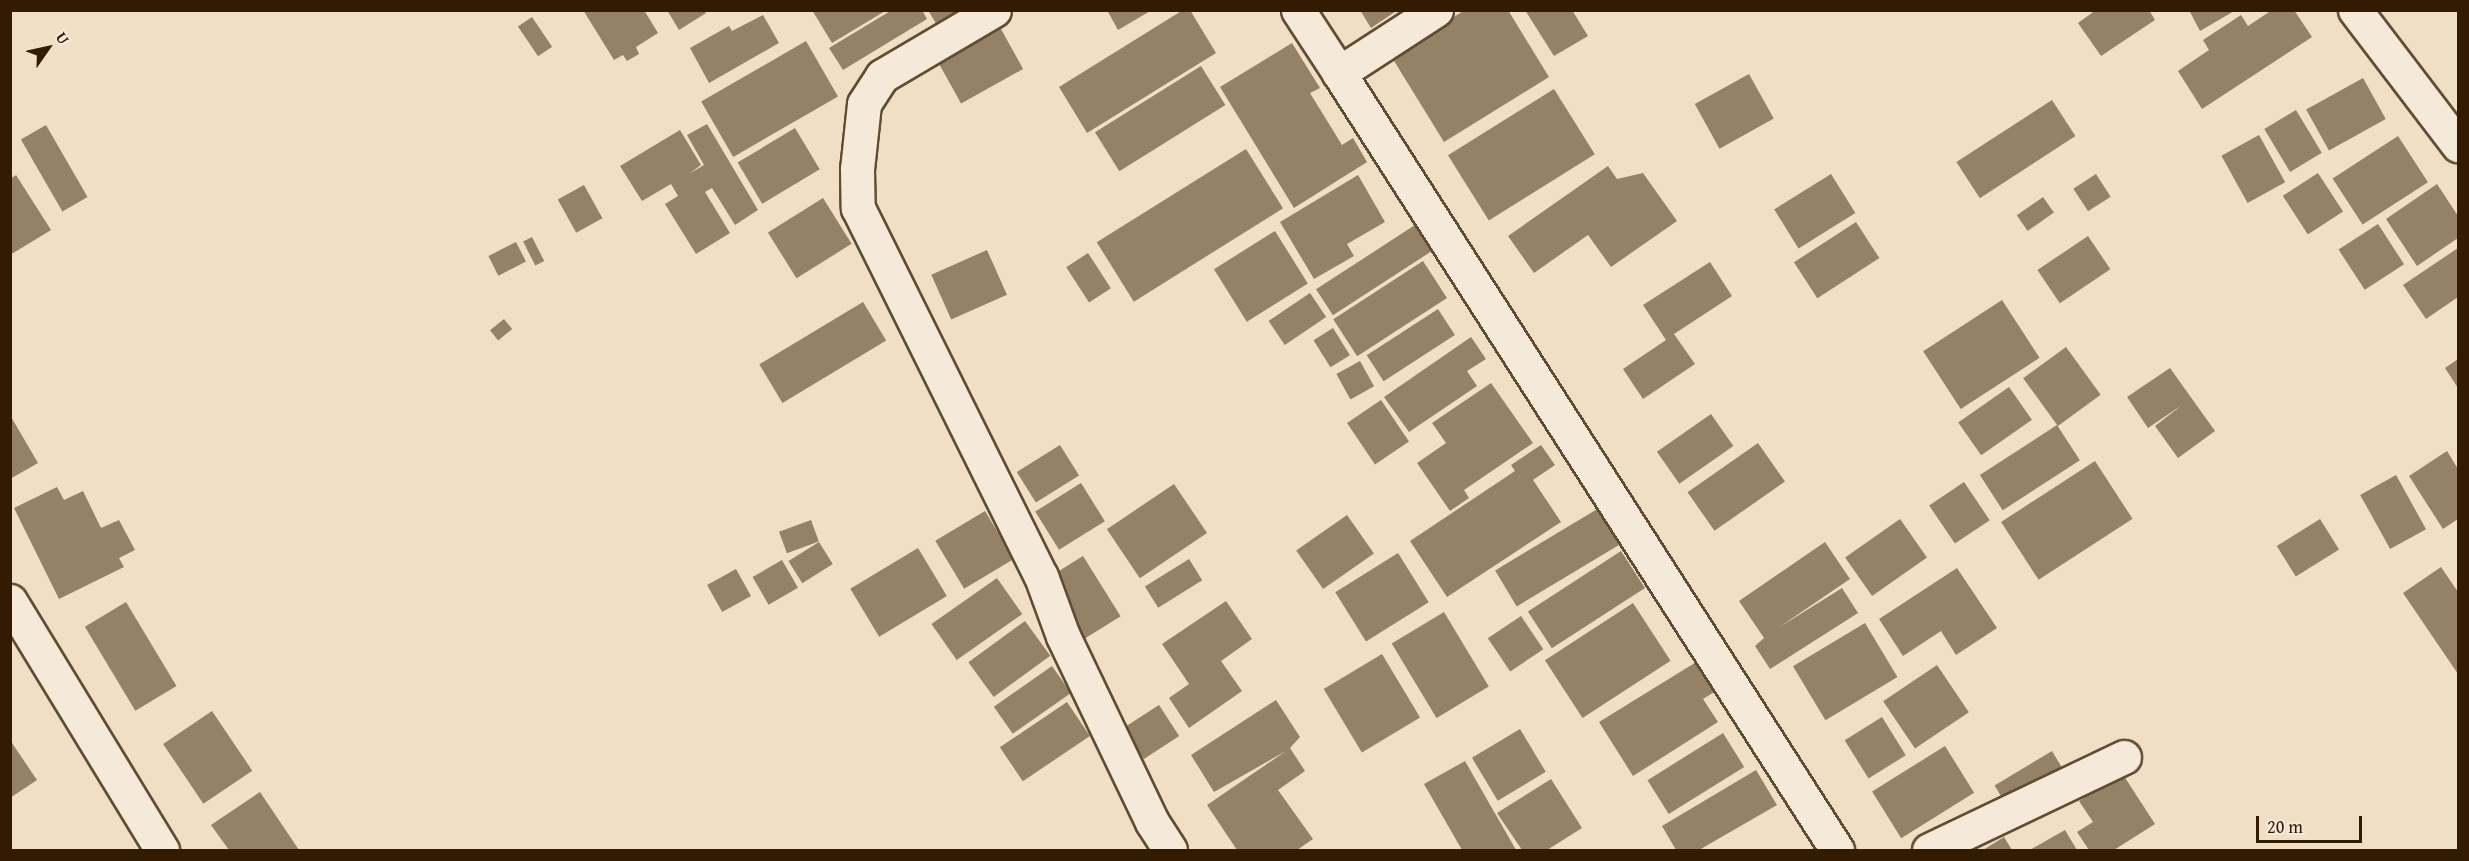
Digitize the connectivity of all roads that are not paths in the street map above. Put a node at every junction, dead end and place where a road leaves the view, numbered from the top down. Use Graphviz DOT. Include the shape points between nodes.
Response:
graph roads {
  1 [pos="994,10"];
  2 [pos="1298,10"];
  3 [pos="1436,10"];
  4 [pos="2355,10"];
  5 [pos="1340,73"];
  6 [pos="2458,145"];
  7 [pos="10,601"];
  8 [pos="2124,758"];
  9 [pos="162,850"];
  10 [pos="1170,850"];
  11 [pos="1837,850"];
  12 [pos="1929,850"];
  1 -- 10 [label="street" via="882,76 864,104 857,169 858,208 1041,576 1063,636 1152,822"];
  2 -- 5 [label="street"];
  3 -- 5 [label="street"];
  4 -- 6 [label="street"];
  5 -- 11 [label="street"];
  7 -- 9 [label="street"];
  8 -- 12 [label="street"];
}
